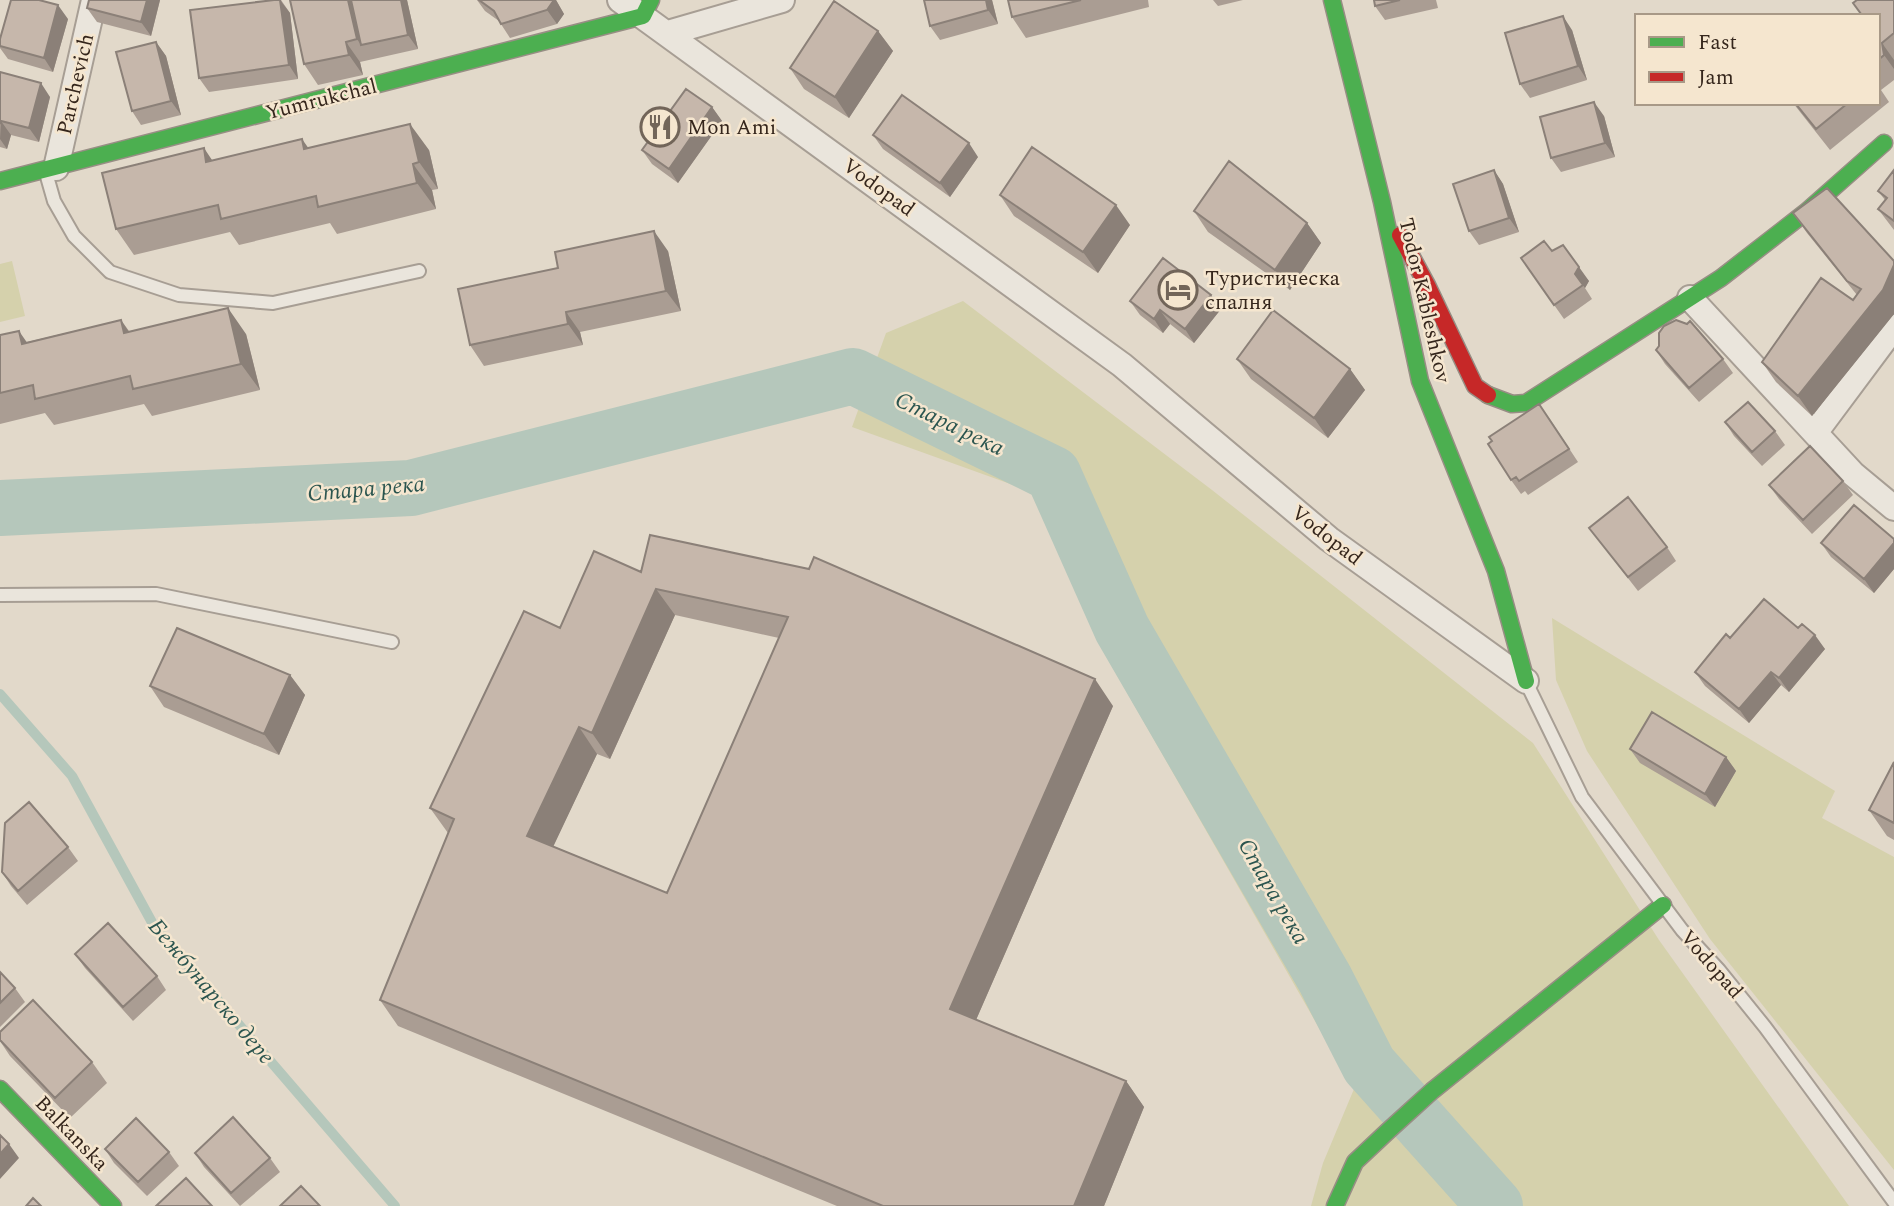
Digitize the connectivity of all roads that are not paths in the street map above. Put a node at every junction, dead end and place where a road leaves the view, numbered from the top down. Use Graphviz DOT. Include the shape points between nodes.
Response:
graph roads {
  1 [pos="94,0"];
  2 [pos="620,0"];
  3 [pos="782,0"];
  4 [pos="1332,0"];
  5 [pos="647,8"];
  6 [pos="668,33"];
  7 [pos="1884,143"];
  8 [pos="51,169"];
  9 [pos="0,181"];
  10 [pos="1382,202"];
  11 [pos="419,271"];
  12 [pos="1690,298"];
  13 [pos="1894,327"];
  14 [pos="1815,433"];
  15 [pos="1894,508"];
  16 [pos="0,595"];
  17 [pos="392,642"];
  18 [pos="1526,681"];
  19 [pos="1663,905"];
  20 [pos="0,1089"];
  21 [pos="1894,1202"];
  22 [pos="113,1206"];
  23 [pos="1335,1206"];
  1 -- 8 [label="street, Parchevich"];
  2 -- 5 [label="street, Vodopad"];
  3 -- 6 [label="street"];
  4 -- 10 [label="street, Todor Kableshkov"];
  5 -- 6 [label="street, Vodopad"];
  5 -- 8 [label="street, Yumrukchal"];
  6 -- 18 [label="street, Vodopad" via="1122,365 1329,540"];
  7 -- 12 [label="street" via="1806,212"];
  8 -- 9 [label="street, Yumrukchal"];
  8 -- 11 [label="lane" via="54,201 74,236 110,272 179,295 272,303"];
  10 -- 12 [label="street" via="1475,386 1493,399 1526,403"];
  10 -- 18 [label="street, Todor Kableshkov" via="1420,381 1496,571"];
  12 -- 14 [label="street"];
  13 -- 14 [label="street"];
  14 -- 15 [label="street" via="1853,474"];
  16 -- 17 [label="lane" via="156,594"];
  18 -- 19 [label="lane, Vodopad" via="1582,797"];
  19 -- 21 [label="lane, Vodopad" via="1765,1027"];
  19 -- 23 [label="street" via="1388,1131 1355,1162"];
  20 -- 22 [label="street, Balkanska"];
}
